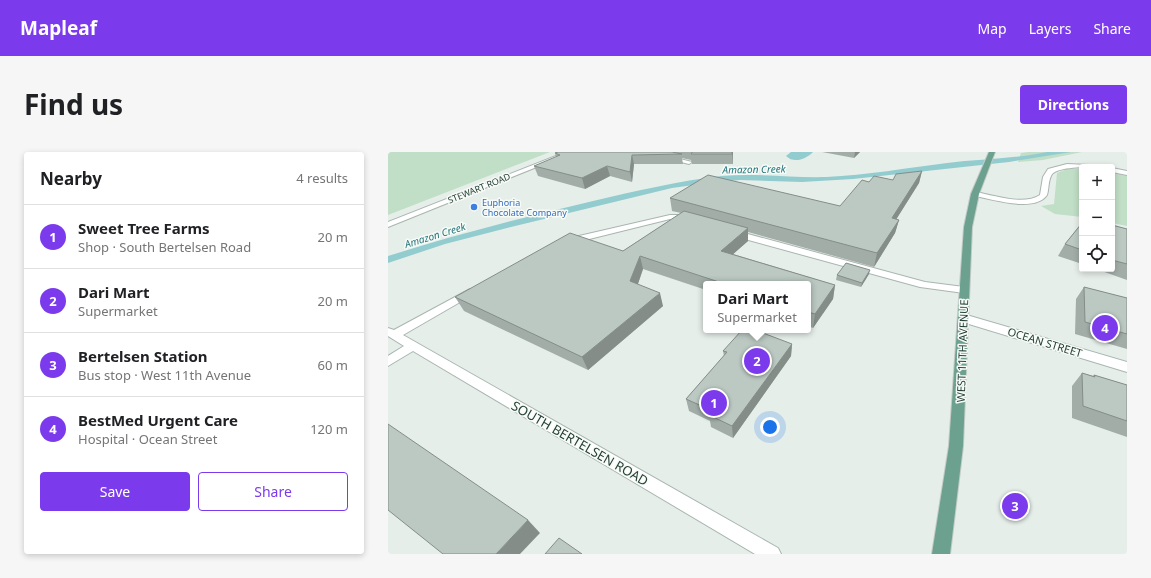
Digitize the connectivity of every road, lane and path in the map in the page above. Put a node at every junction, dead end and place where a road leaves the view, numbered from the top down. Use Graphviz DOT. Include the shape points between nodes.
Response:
graph roads {
  1 [pos="571,152"];
  2 [pos="644,152"];
  3 [pos="992,152"];
  4 [pos="689,162"];
  5 [pos="1079,167"];
  6 [pos="1115,171"];
  7 [pos="1127,173"];
  8 [pos="976,194"];
  9 [pos="698,223"];
  10 [pos="388,225"];
  11 [pos="721,230"];
  12 [pos="562,243"];
  13 [pos="475,289"];
  14 [pos="964,290"];
  15 [pos="963,318"];
  16 [pos="391,333"];
  17 [pos="413,346"];
  18 [pos="388,362"];
  19 [pos="1127,367"];
  20 [pos="772,554"];
  21 [pos="941,554"];
  1 -- 10 [label="street, STEWART ROAD"];
  2 -- 4 [label="street"];
  3 -- 8 [label="main road, WEST 11TH AVENUE"];
  5 -- 8 [label="street" via="1056,168 1050,171 1042,198 1035,200 1026,202"];
  6 -- 7 [label="street"];
  8 -- 14 [label="main road, WEST 11TH AVENUE" via="968,227"];
  9 -- 12 [label="street" via="670,217"];
  11 -- 14 [label="street" via="924,285"];
  13 -- 16 [label="street"];
  14 -- 15 [label="main road, WEST 11TH AVENUE"];
  15 -- 19 [label="street, OCEAN STREET"];
  15 -- 21 [label="main road, WEST 11TH AVENUE" via="957,438"];
  16 -- 17 [label="street, SOUTH BERTELSEN ROAD"];
  17 -- 18 [label="street"];
  17 -- 20 [label="street, SOUTH BERTELSEN ROAD"];
}
